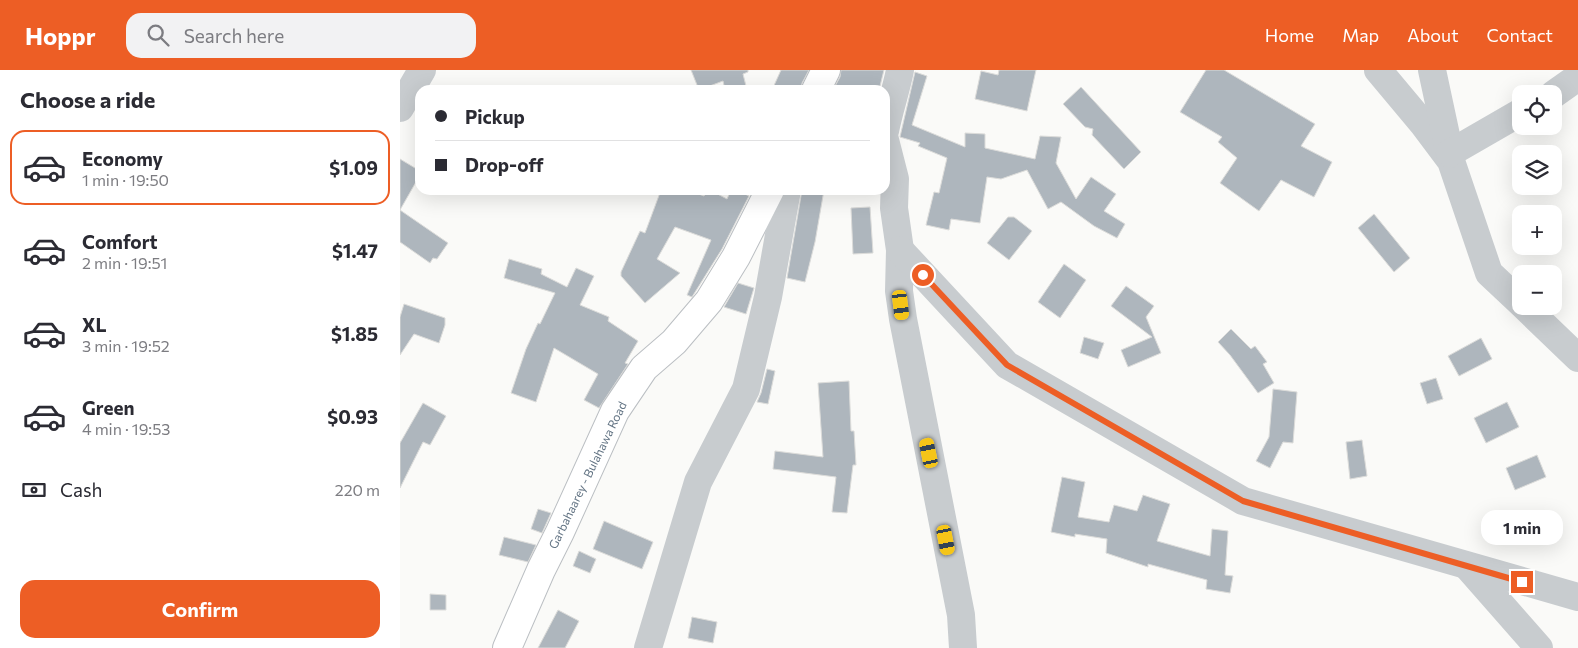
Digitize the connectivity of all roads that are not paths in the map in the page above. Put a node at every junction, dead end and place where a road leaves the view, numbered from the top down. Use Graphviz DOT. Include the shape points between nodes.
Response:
graph roads {
  1 [pos="422,70"];
  2 [pos="826,70"];
  3 [pos="900,70"];
  4 [pos="1378,70"];
  5 [pos="1432,70"];
  6 [pos="1578,77"];
  7 [pos="818,85"];
  8 [pos="1562,88"];
  9 [pos="400,108"];
  10 [pos="890,108"];
  11 [pos="1512,118"];
  12 [pos="1450,157"];
  13 [pos="890,160"];
  14 [pos="767,195"];
  15 [pos="786,195"];
  16 [pos="900,250"];
  17 [pos="1512,295"];
  18 [pos="1533,315"];
  19 [pos="1578,358"];
  20 [pos="1467,566"];
  21 [pos="1578,597"];
  22 [pos="507,648"];
  23 [pos="648,648"];
  24 [pos="963,648"];
  25 [pos="1539,648"];
  1 -- 9 [label="street"];
  2 -- 7 [label="main road"];
  3 -- 10 [label="street"];
  4 -- 12 [label="street"];
  5 -- 12 [label="street"];
  6 -- 8 [label="street"];
  11 -- 12 [label="street"];
  12 -- 17 [label="street" via="1489,273"];
  13 -- 16 [label="street" via="895,179 894,208"];
  14 -- 22 [label="main road, Garbahaarey - Bulahawa Road" via="709,301 674,342 644,368 615,411"];
  15 -- 23 [label="street" via="768,297 746,389 698,482"];
  16 -- 20 [label="street" via="1007,365 1243,501"];
  16 -- 24 [label="street" via="903,319 961,615"];
  18 -- 19 [label="street"];
  20 -- 21 [label="street"];
  20 -- 25 [label="street"];
}
